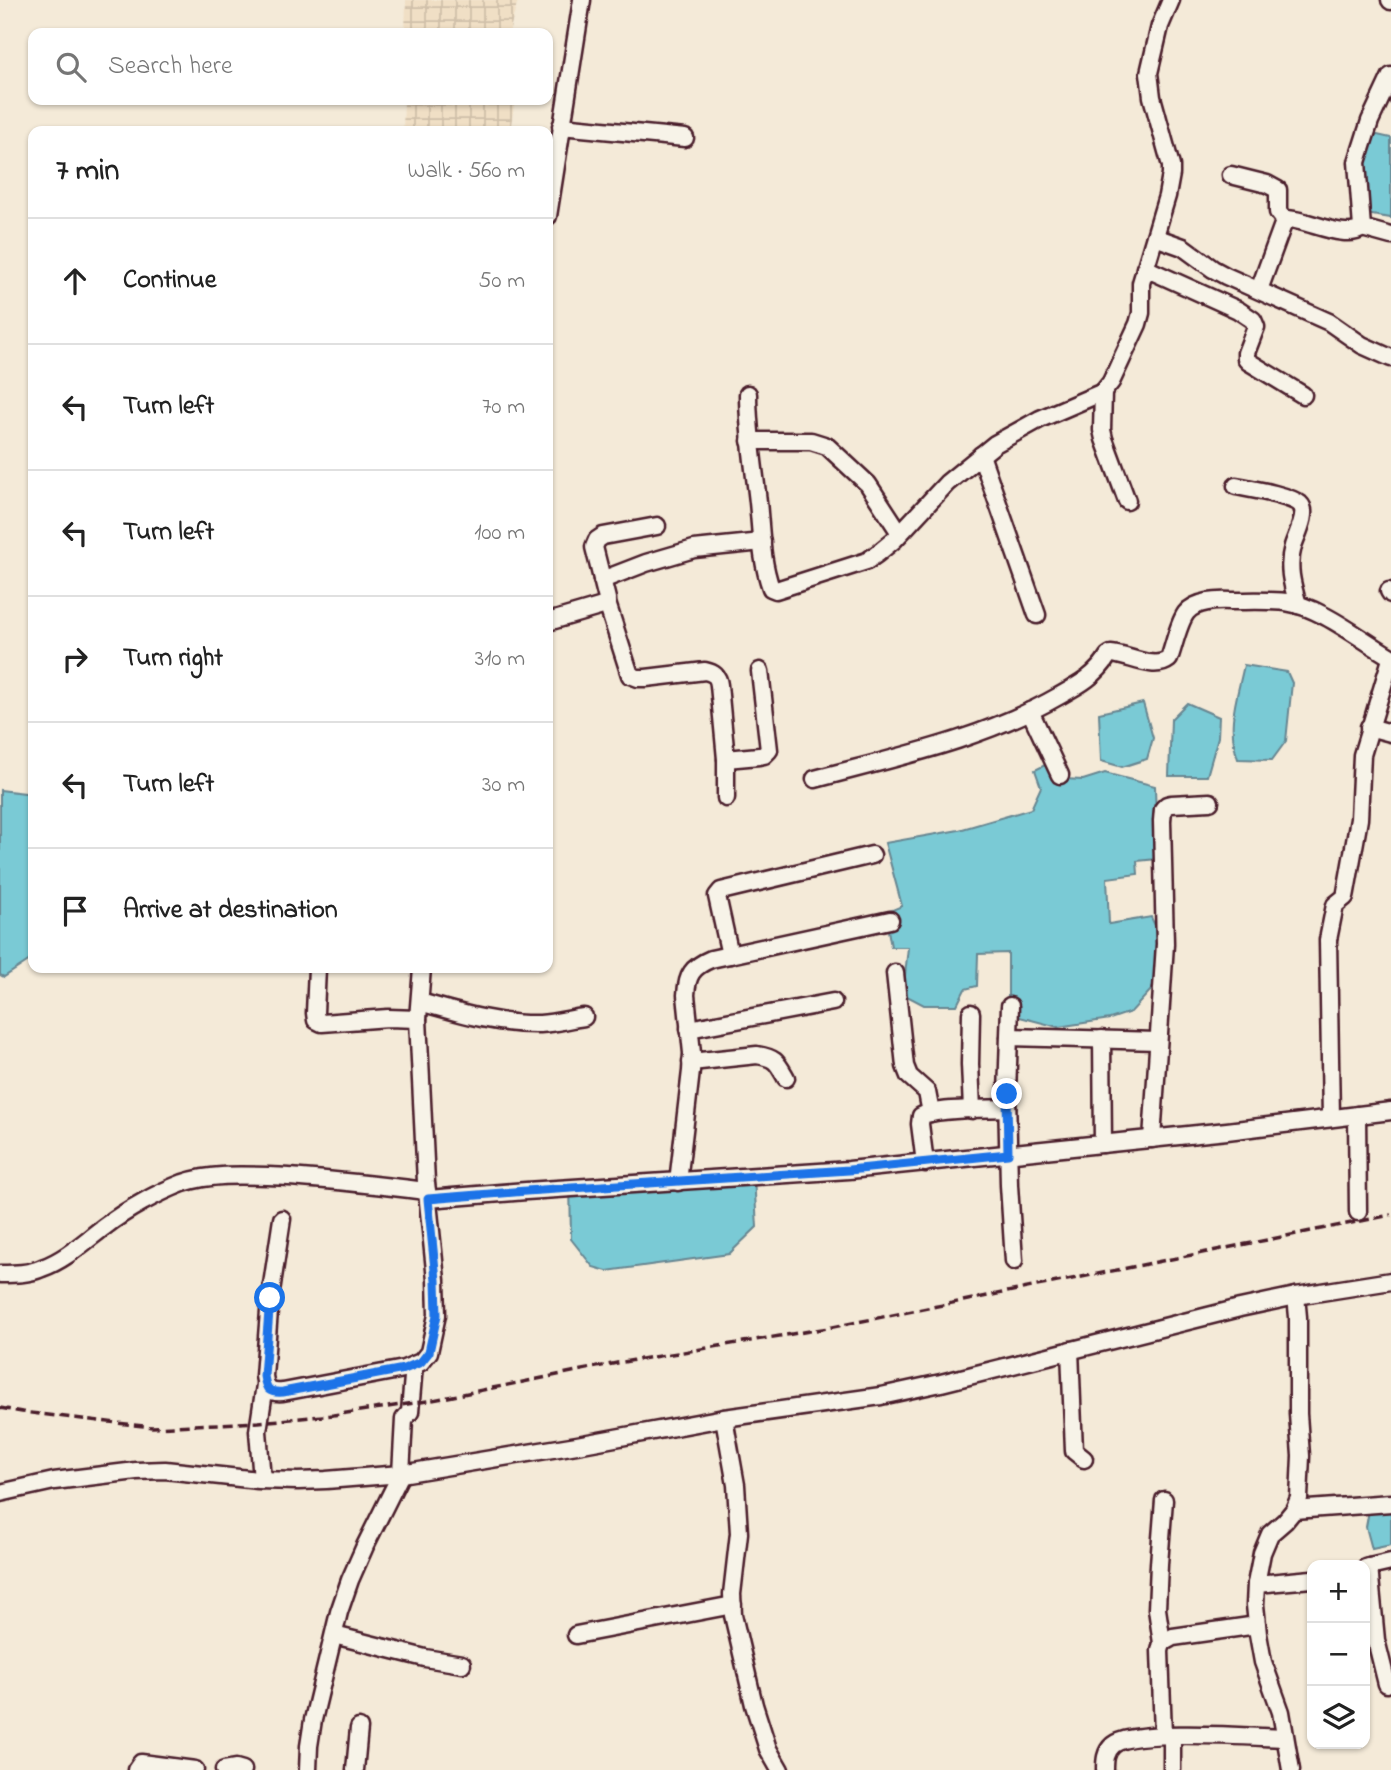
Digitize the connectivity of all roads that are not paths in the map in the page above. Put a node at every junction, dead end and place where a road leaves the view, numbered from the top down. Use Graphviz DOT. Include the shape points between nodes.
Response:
graph roads {
  1 [pos="582,0"];
  2 [pos="1171,0"];
  3 [pos="1391,76"];
  4 [pos="561,126"];
  5 [pos="685,138"];
  6 [pos="1231,174"];
  7 [pos="553,181"];
  8 [pos="1285,221"];
  9 [pos="1362,228"];
  10 [pos="1391,236"];
  11 [pos="1155,237"];
  12 [pos="1145,268"];
  13 [pos="1259,290"];
  14 [pos="1391,358"];
  15 [pos="1103,392"];
  16 [pos="748,394"];
  17 [pos="1303,395"];
  18 [pos="750,441"];
  19 [pos="981,454"];
  20 [pos="1236,486"];
  21 [pos="1127,501"];
  22 [pos="657,526"];
  23 [pos="900,533"];
  24 [pos="762,542"];
  25 [pos="602,580"];
  26 [pos="607,603"];
  27 [pos="1298,605"];
  28 [pos="1037,615"];
  29 [pos="553,621"];
  30 [pos="1391,658"];
  31 [pos="760,671"];
  32 [pos="1030,711"];
  33 [pos="1369,727"];
  34 [pos="1391,733"];
  35 [pos="726,759"];
  36 [pos="1060,775"];
  37 [pos="815,779"];
  38 [pos="726,798"];
  39 [pos="1210,802"];
  40 [pos="872,855"];
  41 [pos="890,920"];
  42 [pos="730,955"];
  43 [pos="317,973"];
  44 [pos="422,973"];
  45 [pos="895,973"];
  46 [pos="420,1002"];
  47 [pos="833,1002"];
  48 [pos="1010,1006"];
  49 [pos="971,1013"];
  50 [pos="584,1017"];
  51 [pos="418,1019"];
  52 [pos="689,1029"];
  53 [pos="1009,1037"];
  54 [pos="1102,1039"];
  55 [pos="1158,1041"];
  56 [pos="691,1062"];
  57 [pos="786,1078"];
  58 [pos="1007,1108"];
  59 [pos="972,1110"];
  60 [pos="1391,1111"];
  61 [pos="931,1113"];
  62 [pos="1357,1115"];
  63 [pos="1331,1118"];
  64 [pos="1152,1139"];
  65 [pos="1103,1144"];
  66 [pos="1008,1154"];
  67 [pos="925,1163"];
  68 [pos="678,1182"];
  69 [pos="428,1195"];
  70 [pos="1358,1212"];
  71 [pos="282,1219"];
  72 [pos="1014,1261"];
  73 [pos="0,1274"];
  74 [pos="1391,1281"];
  75 [pos="1296,1296"];
  76 [pos="1070,1350"];
  77 [pos="414,1366"];
  78 [pos="265,1385"];
  79 [pos="724,1418"];
  80 [pos="1084,1459"];
  81 [pos="401,1474"];
  82 [pos="262,1480"];
  83 [pos="0,1493"];
  84 [pos="1164,1500"];
  85 [pos="1391,1503"];
  86 [pos="1294,1510"];
  87 [pos="1391,1562"];
  88 [pos="1370,1566"];
  89 [pos="1307,1579"];
  90 [pos="1256,1584"];
  91 [pos="1370,1591"];
  92 [pos="733,1605"];
  93 [pos="1257,1625"];
  94 [pos="334,1635"];
  95 [pos="576,1635"];
  96 [pos="1161,1643"];
  97 [pos="462,1664"];
  98 [pos="1387,1684"];
  99 [pos="359,1728"];
  100 [pos="1168,1734"];
  101 [pos="1285,1738"];
  102 [pos="136,1770"];
  103 [pos="195,1770"];
  104 [pos="224,1770"];
  105 [pos="243,1770"];
  106 [pos="307,1770"];
  107 [pos="355,1770"];
  108 [pos="780,1770"];
  109 [pos="1105,1770"];
  110 [pos="1172,1770"];
  111 [pos="1291,1770"];
  1 -- 4 [label="street"];
  2 -- 11 [label="street" via="1149,73 1171,166"];
  3 -- 9 [label="street" via="1357,162"];
  4 -- 5 [label="street"];
  4 -- 7 [label="street"];
  6 -- 8 [label="street" via="1278,190 1278,212"];
  8 -- 9 [label="street" via="1342,232"];
  8 -- 13 [label="street"];
  9 -- 10 [label="street"];
  11 -- 12 [label="street"];
  11 -- 13 [label="street" via="1183,247 1213,269"];
  12 -- 15 [label="street" via="1138,324"];
  12 -- 17 [label="street" via="1250,317 1256,327 1246,359"];
  13 -- 14 [label="street" via="1329,322"];
  15 -- 19 [label="street" via="1040,419"];
  15 -- 21 [label="street" via="1102,430"];
  16 -- 18 [label="street"];
  18 -- 23 [label="street" via="811,441 827,446 868,484"];
  18 -- 24 [label="street"];
  19 -- 23 [label="street"];
  19 -- 28 [label="street"];
  20 -- 27 [label="street" via="1287,498 1304,509 1290,560"];
  22 -- 25 [label="street" via="597,540 594,547"];
  23 -- 24 [label="street" via="867,561 776,590 769,583"];
  24 -- 25 [label="street" via="694,549"];
  25 -- 26 [label="street"];
  26 -- 29 [label="street" via="603,608"];
  26 -- 35 [label="street" via="630,676 705,671 716,677"];
  27 -- 30 [label="street"];
  27 -- 32 [label="street" via="1222,600 1198,605 1186,613 1166,662 1111,654 1094,674"];
  30 -- 33 [label="street"];
  31 -- 35 [label="street" via="769,750 759,756"];
  32 -- 36 [label="street"];
  32 -- 37 [label="street" via="940,746"];
  33 -- 34 [label="street"];
  33 -- 63 [label="street" via="1346,892 1335,905 1328,940"];
  35 -- 38 [label="street"];
  39 -- 55 [label="street" via="1171,804 1163,809 1165,944"];
  40 -- 42 [label="street" via="722,891 719,908"];
  41 -- 42 [label="street"];
  42 -- 52 [label="street" via="700,963 689,976"];
  43 -- 51 [label="street" via="315,1013 322,1023"];
  44 -- 46 [label="street"];
  45 -- 61 [label="street" via="905,1066 927,1092"];
  46 -- 50 [label="street" via="522,1023"];
  46 -- 51 [label="street"];
  47 -- 52 [label="street"];
  48 -- 53 [label="street"];
  49 -- 59 [label="street"];
  51 -- 69 [label="street"];
  52 -- 56 [label="street"];
  53 -- 54 [label="street"];
  53 -- 58 [label="street"];
  54 -- 55 [label="street"];
  54 -- 65 [label="street"];
  55 -- 64 [label="street"];
  56 -- 57 [label="street" via="765,1056 778,1063"];
  56 -- 68 [label="street"];
  58 -- 59 [label="street"];
  58 -- 66 [label="street"];
  59 -- 61 [label="street"];
  60 -- 62 [label="street"];
  61 -- 67 [label="street" via="920,1120"];
  62 -- 63 [label="street"];
  62 -- 70 [label="street"];
  63 -- 64 [label="street"];
  64 -- 65 [label="street"];
  65 -- 66 [label="street"];
  66 -- 67 [label="street"];
  66 -- 72 [label="street"];
  67 -- 68 [label="street"];
  68 -- 69 [label="street"];
  69 -- 73 [label="street" via="314,1177 205,1178 140,1204 58,1261 20,1274"];
  69 -- 77 [label="street" via="437,1315 429,1352"];
  71 -- 78 [label="street" via="270,1298"];
  74 -- 75 [label="street"];
  75 -- 76 [label="street"];
  75 -- 86 [label="street" via="1301,1456 1300,1498"];
  76 -- 79 [label="street" via="881,1396"];
  76 -- 80 [label="street" via="1074,1451"];
  77 -- 78 [label="street" via="283,1392 269,1391"];
  77 -- 81 [label="street" via="410,1412 404,1419"];
  78 -- 82 [label="street" via="258,1431"];
  79 -- 81 [label="street"];
  79 -- 92 [label="street" via="739,1533"];
  81 -- 82 [label="street"];
  81 -- 94 [label="street" via="350,1580"];
  82 -- 83 [label="street" via="136,1471"];
  84 -- 96 [label="street" via="1157,1609"];
  85 -- 86 [label="street"];
  86 -- 90 [label="street" via="1270,1534"];
  87 -- 88 [label="street"];
  89 -- 90 [label="street"];
  90 -- 93 [label="street"];
  91 -- 98 [label="street"];
  92 -- 95 [label="street"];
  92 -- 108 [label="street" via="754,1705"];
  93 -- 96 [label="street" via="1173,1637"];
  93 -- 101 [label="street"];
  94 -- 97 [label="street"];
  94 -- 106 [label="street" via="313,1720"];
  96 -- 100 [label="street"];
  99 -- 107 [label="street"];
  100 -- 101 [label="street"];
  100 -- 109 [label="street" via="1119,1741 1106,1754"];
  100 -- 110 [label="street"];
  101 -- 111 [label="street"];
  102 -- 103 [label="street" via="141,1763"];
  104 -- 105 [label="street"];
}
